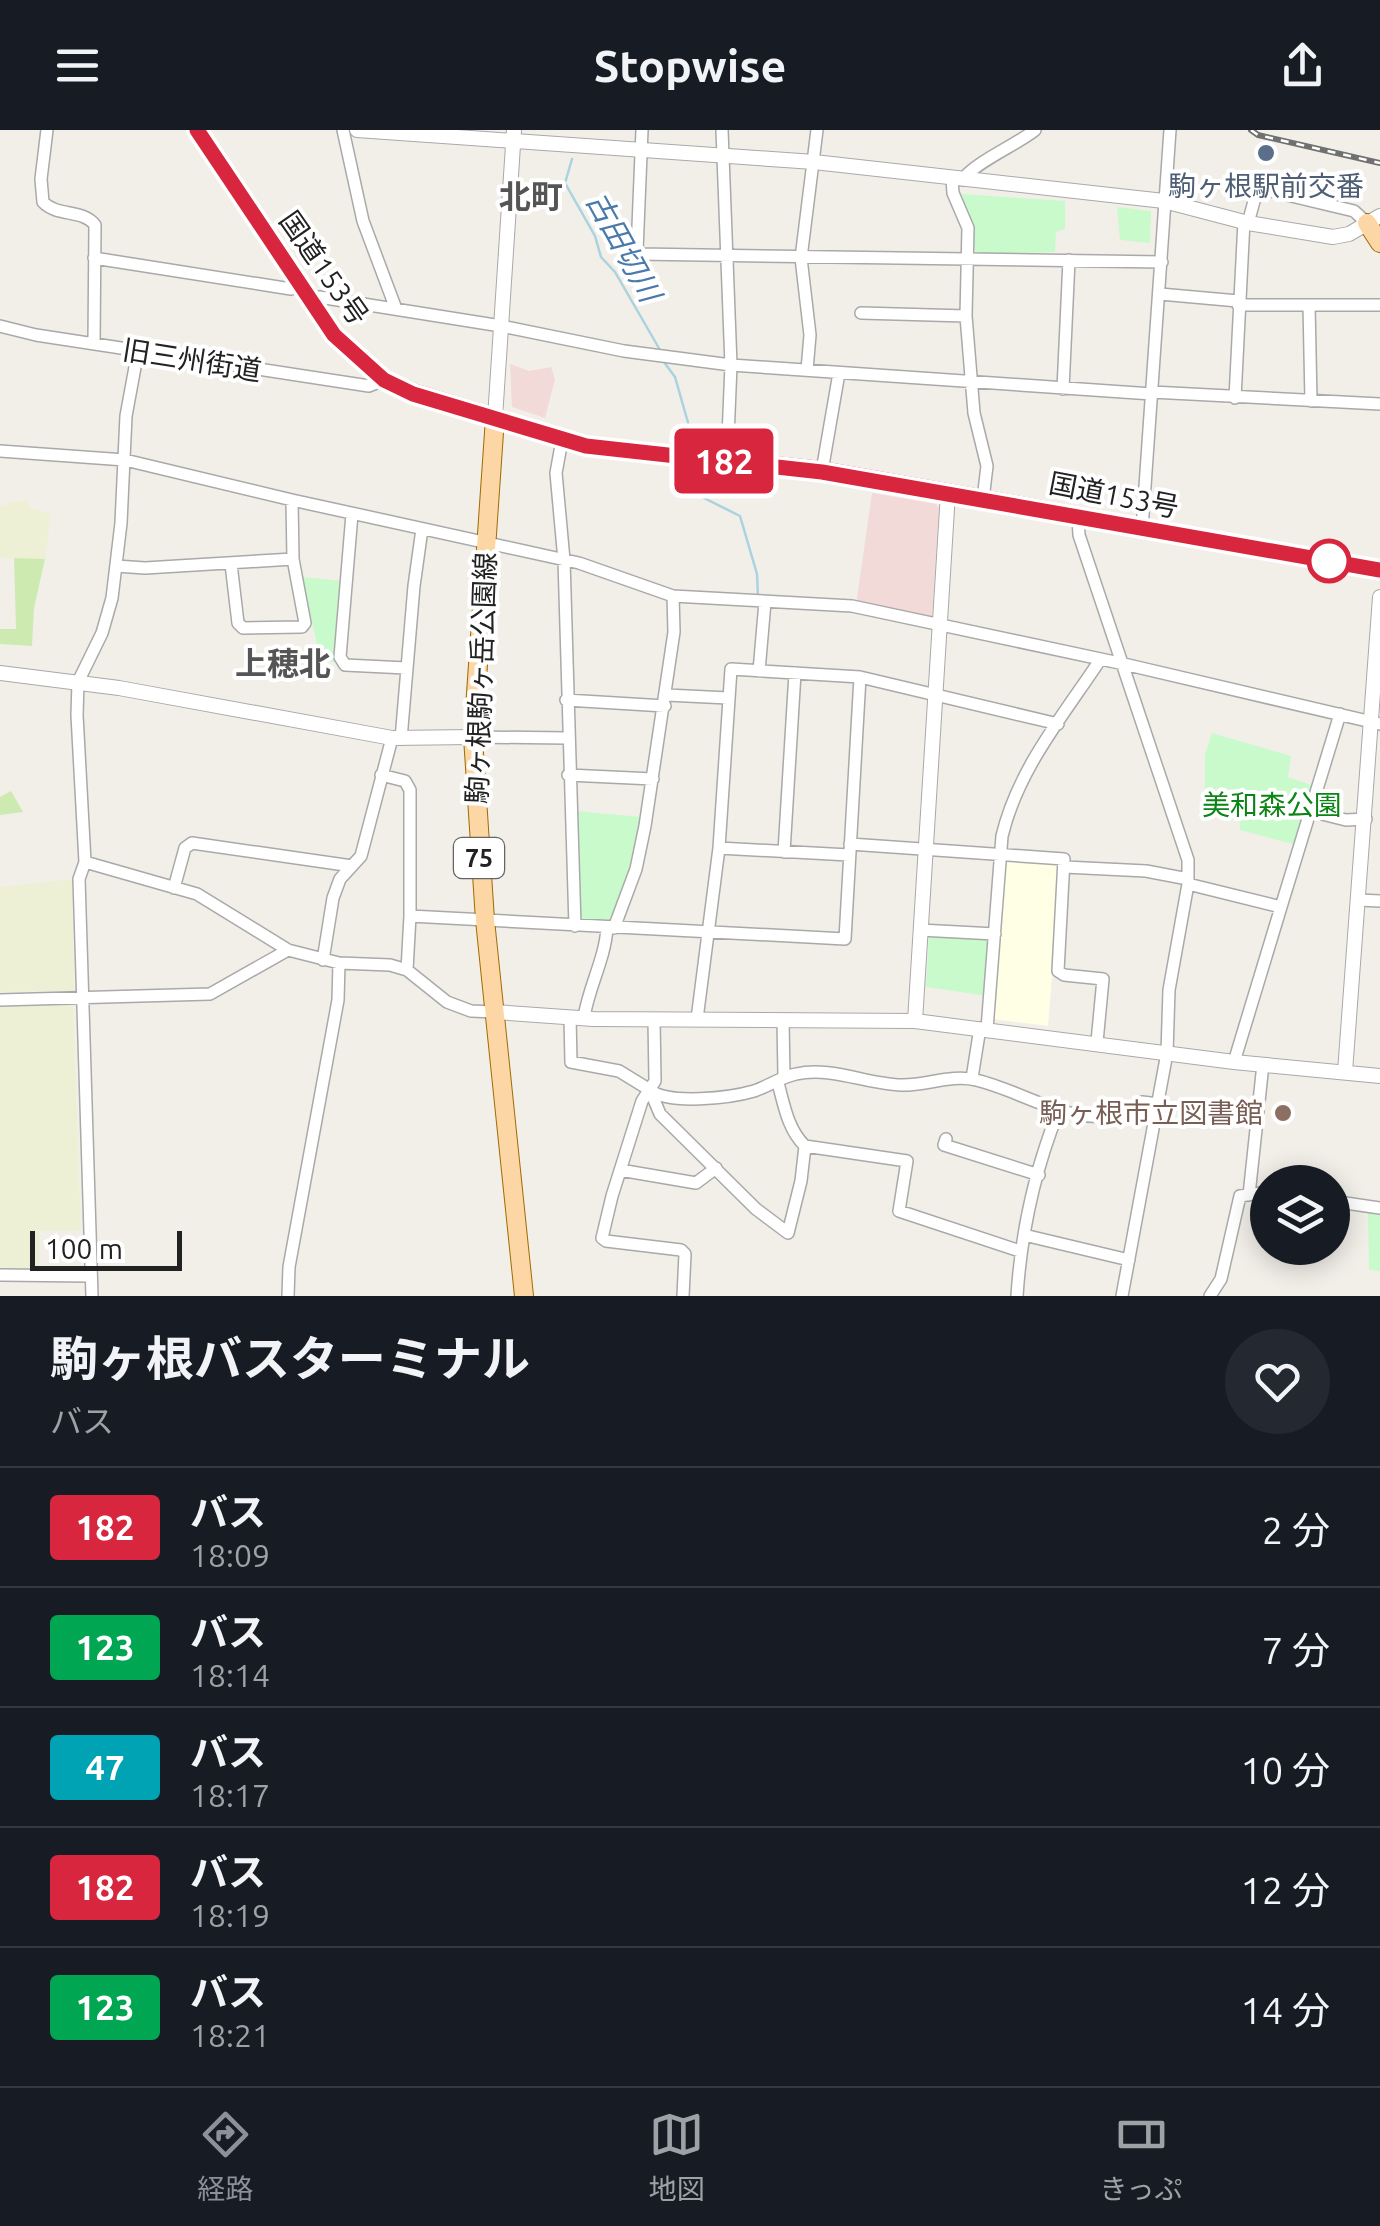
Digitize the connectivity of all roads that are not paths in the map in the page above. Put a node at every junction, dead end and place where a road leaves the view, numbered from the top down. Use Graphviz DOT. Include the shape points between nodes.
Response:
graph roads {
  1 [pos="47,130"];
  2 [pos="197,130"];
  3 [pos="343,130"];
  4 [pos="358,130"];
  5 [pos="642,130"];
  6 [pos="722,130"];
  7 [pos="817,130"];
  8 [pos="1034,130"];
  9 [pos="1170,130"];
  10 [pos="490,135"];
  11 [pos="514,136"];
  12 [pos="640,151"];
  13 [pos="723,157"];
  14 [pos="814,162"];
  15 [pos="958,179"];
  16 [pos="1164,201"];
  17 [pos="1373,220"];
  18 [pos="1246,222"];
  19 [pos="1380,243"];
  20 [pos="727,255"];
  21 [pos="94,258"];
  22 [pos="801,258"];
  23 [pos="969,258"];
  24 [pos="1069,260"];
  25 [pos="1162,262"];
  26 [pos="299,284"];
  27 [pos="1160,294"];
  28 [pos="311,301"];
  29 [pos="1238,303"];
  30 [pos="1310,305"];
  31 [pos="1380,305"];
  32 [pos="396,309"];
  33 [pos="862,313"];
  34 [pos="966,316"];
  35 [pos="0,326"];
  36 [pos="501,326"];
  37 [pos="94,344"];
  38 [pos="138,351"];
  39 [pos="731,365"];
  40 [pos="807,370"];
  41 [pos="839,372"];
  42 [pos="384,380"];
  43 [pos="971,382"];
  44 [pos="1063,389"];
  45 [pos="1152,393"];
  46 [pos="1235,398"];
  47 [pos="1310,401"];
  48 [pos="1380,404"];
  49 [pos="495,418"];
  50 [pos="562,440"];
  51 [pos="0,451"];
  52 [pos="126,460"];
  53 [pos="727,462"];
  54 [pos="822,472"];
  55 [pos="948,493"];
  56 [pos="983,499"];
  57 [pos="292,500"];
  58 [pos="352,514"];
  59 [pos="1078,516"];
  60 [pos="422,529"];
  61 [pos="1142,529"];
  62 [pos="485,542"];
  63 [pos="293,559"];
  64 [pos="564,560"];
  65 [pos="232,564"];
  66 [pos="116,566"];
  67 [pos="1380,570"];
  68 [pos="673,596"];
  69 [pos="1380,596"];
  70 [pos="765,602"];
  71 [pos="941,624"];
  72 [pos="1100,660"];
  73 [pos="1124,664"];
  74 [pos="406,668"];
  75 [pos="760,671"];
  76 [pos="795,672"];
  77 [pos="0,673"];
  78 [pos="860,677"];
  79 [pos="78,682"];
  80 [pos="936,694"];
  81 [pos="728,698"];
  82 [pos="566,700"];
  83 [pos="666,700"];
  84 [pos="1340,714"];
  85 [pos="1058,724"];
  86 [pos="1376,724"];
  87 [pos="473,737"];
  88 [pos="397,738"];
  89 [pos="567,738"];
  90 [pos="380,775"];
  91 [pos="568,776"];
  92 [pos="653,779"];
  93 [pos="1310,811"];
  94 [pos="1366,819"];
  95 [pos="719,848"];
  96 [pos="926,849"];
  97 [pos="850,850"];
  98 [pos="784,852"];
  99 [pos="1001,854"];
  100 [pos="85,862"];
  101 [pos="352,866"];
  102 [pos="1064,866"];
  103 [pos="1188,881"];
  104 [pos="174,888"];
  105 [pos="1359,900"];
  106 [pos="1380,901"];
  107 [pos="1281,908"];
  108 [pos="410,916"];
  109 [pos="485,920"];
  110 [pos="574,926"];
  111 [pos="611,928"];
  112 [pos="920,930"];
  113 [pos="708,934"];
  114 [pos="995,934"];
  115 [pos="288,950"];
  116 [pos="323,960"];
  117 [pos="340,963"];
  118 [pos="407,970"];
  119 [pos="81,999"];
  120 [pos="0,1000"];
  121 [pos="495,1012"];
  122 [pos="577,1017"];
  123 [pos="654,1019"];
  124 [pos="697,1019"];
  125 [pos="784,1020"];
  126 [pos="915,1021"];
  127 [pos="984,1028"];
  128 [pos="1097,1042"];
  129 [pos="1168,1053"];
  130 [pos="1234,1062"];
  131 [pos="1264,1064"];
  132 [pos="1345,1072"];
  133 [pos="1380,1076"];
  134 [pos="972,1078"];
  135 [pos="781,1080"];
  136 [pos="650,1090"];
  137 [pos="1158,1104"];
  138 [pos="1058,1112"];
  139 [pos="946,1139"];
  140 [pos="805,1146"];
  141 [pos="716,1168"];
  142 [pos="620,1170"];
  143 [pos="1039,1175"];
  144 [pos="1249,1195"];
  145 [pos="1350,1204"];
  146 [pos="1380,1208"];
  147 [pos="1024,1236"];
  148 [pos="1020,1251"];
  149 [pos="1129,1260"];
  150 [pos="0,1275"];
  151 [pos="92,1276"];
  152 [pos="92,1296"];
  153 [pos="288,1296"];
  154 [pos="524,1296"];
  155 [pos="683,1296"];
  156 [pos="1017,1296"];
  157 [pos="1122,1296"];
  158 [pos="1210,1296"];
  1 -- 21 [label="street" via="40,196 48,208 90,218"];
  2 -- 26 [label="highway, 国道153号"];
  3 -- 32 [label="street" via="363,221"];
  4 -- 10 [label="street"];
  5 -- 12 [label="street"];
  6 -- 13 [label="street"];
  7 -- 14 [label="street"];
  8 -- 15 [label="street"];
  9 -- 16 [label="street"];
  10 -- 11 [label="street"];
  11 -- 12 [label="street"];
  11 -- 36 [label="street"];
  12 -- 13 [label="street"];
  12 -- 20 [label="street" via="637,251"];
  13 -- 14 [label="street"];
  13 -- 20 [label="street"];
  14 -- 15 [label="street"];
  14 -- 22 [label="street"];
  15 -- 16 [label="street"];
  15 -- 23 [label="street" via="953,193 968,228"];
  16 -- 18 [label="street"];
  16 -- 25 [label="street"];
  17 -- 18 [label="street" via="1333,237"];
  17 -- 18 [label="street" via="1262,189"];
  17 -- 19 [label="main road"];
  18 -- 29 [label="street"];
  20 -- 22 [label="street"];
  20 -- 39 [label="street"];
  21 -- 26 [label="street" via="291,289"];
  21 -- 37 [label="street"];
  22 -- 23 [label="street"];
  22 -- 40 [label="street"];
  23 -- 24 [label="street"];
  23 -- 34 [label="street"];
  24 -- 25 [label="street"];
  24 -- 44 [label="street"];
  25 -- 27 [label="street"];
  26 -- 28 [label="highway, 国道153号"];
  27 -- 29 [label="street"];
  27 -- 45 [label="street"];
  28 -- 32 [label="street" via="319,296"];
  28 -- 42 [label="highway, 国道153号" via="349,351"];
  29 -- 30 [label="street"];
  29 -- 46 [label="street"];
  30 -- 31 [label="street"];
  30 -- 47 [label="street"];
  32 -- 36 [label="street"];
  33 -- 34 [label="street"];
  34 -- 43 [label="street"];
  35 -- 37 [label="street, 旧三州街道"];
  36 -- 39 [label="street"];
  36 -- 49 [label="street"];
  37 -- 38 [label="street, 旧三州街道"];
  38 -- 42 [label="street, 旧三州街道" via="369,386"];
  38 -- 52 [label="street"];
  39 -- 40 [label="street"];
  39 -- 53 [label="street"];
  40 -- 41 [label="street"];
  41 -- 43 [label="street"];
  41 -- 54 [label="street"];
  42 -- 49 [label="highway, 国道153号"];
  43 -- 44 [label="street"];
  43 -- 56 [label="street" via="986,454"];
  44 -- 45 [label="street"];
  45 -- 46 [label="street"];
  45 -- 61 [label="street"];
  46 -- 47 [label="street"];
  47 -- 48 [label="street"];
  49 -- 50 [label="highway, 国道153号"];
  49 -- 62 [label="main road, 駒ヶ根駒ヶ岳公園線 / 75"];
  50 -- 53 [label="highway, 国道153号"];
  50 -- 64 [label="street" via="556,473"];
  51 -- 52 [label="street"];
  52 -- 57 [label="street"];
  52 -- 66 [label="street"];
  53 -- 54 [label="highway, 国道153号"];
  54 -- 55 [label="highway, 国道153号"];
  55 -- 56 [label="highway, 国道153号"];
  55 -- 71 [label="street"];
  56 -- 59 [label="highway, 国道153号"];
  57 -- 58 [label="street"];
  57 -- 63 [label="street"];
  58 -- 60 [label="street"];
  58 -- 74 [label="street" via="340,657 345,664"];
  59 -- 61 [label="highway, 国道153号"];
  59 -- 73 [label="street"];
  60 -- 62 [label="street"];
  60 -- 74 [label="street"];
  61 -- 67 [label="highway, 国道153号"];
  62 -- 64 [label="street"];
  62 -- 87 [label="main road, 駒ヶ根駒ヶ岳公園線 / 75"];
  63 -- 65 [label="street"];
  63 -- 65 [label="street" via="302,627 243,628"];
  64 -- 68 [label="street"];
  64 -- 82 [label="street"];
  65 -- 66 [label="street"];
  66 -- 79 [label="street" via="102,633"];
  68 -- 70 [label="street"];
  68 -- 83 [label="street"];
  69 -- 86 [label="street"];
  70 -- 71 [label="street" via="852,606"];
  70 -- 75 [label="street"];
  71 -- 72 [label="street"];
  71 -- 80 [label="street"];
  72 -- 73 [label="street"];
  72 -- 85 [label="street"];
  73 -- 84 [label="street"];
  73 -- 103 [label="street" via="1188,860"];
  74 -- 88 [label="street"];
  75 -- 76 [label="street"];
  75 -- 81 [label="street" via="731,670"];
  76 -- 78 [label="street"];
  76 -- 98 [label="street"];
  77 -- 79 [label="street"];
  78 -- 80 [label="street"];
  78 -- 97 [label="street"];
  79 -- 88 [label="street"];
  79 -- 100 [label="street"];
  80 -- 85 [label="street"];
  80 -- 96 [label="street"];
  81 -- 83 [label="street"];
  81 -- 95 [label="street"];
  82 -- 83 [label="street"];
  82 -- 89 [label="street"];
  83 -- 92 [label="street"];
  84 -- 86 [label="street"];
  84 -- 93 [label="street"];
  85 -- 99 [label="street" via="1008,809"];
  86 -- 94 [label="street"];
  87 -- 88 [label="street"];
  87 -- 89 [label="street"];
  87 -- 109 [label="main road, 駒ヶ根駒ヶ岳公園線 / 75"];
  88 -- 90 [label="street"];
  89 -- 91 [label="street"];
  90 -- 101 [label="street" via="361,856"];
  90 -- 108 [label="street" via="405,781 410,790"];
  91 -- 92 [label="street"];
  91 -- 110 [label="street"];
  92 -- 111 [label="street" via="636,869"];
  93 -- 94 [label="street"];
  93 -- 107 [label="street"];
  94 -- 105 [label="street"];
  95 -- 98 [label="street"];
  95 -- 113 [label="street"];
  96 -- 97 [label="street"];
  96 -- 99 [label="street"];
  96 -- 112 [label="street"];
  97 -- 98 [label="street"];
  97 -- 113 [label="street" via="845,939"];
  99 -- 102 [label="street" via="1064,859"];
  99 -- 114 [label="street"];
  100 -- 104 [label="street"];
  100 -- 119 [label="street" via="78,879"];
  101 -- 104 [label="street" via="192,843"];
  101 -- 116 [label="street" via="333,898"];
  102 -- 103 [label="street"];
  102 -- 128 [label="street" via="1058,971 1102,980"];
  103 -- 107 [label="street"];
  103 -- 129 [label="street" via="1169,990"];
  104 -- 115 [label="street" via="197,894"];
  105 -- 106 [label="street"];
  105 -- 132 [label="street"];
  107 -- 130 [label="street"];
  108 -- 109 [label="street"];
  108 -- 118 [label="street"];
  109 -- 110 [label="street"];
  109 -- 121 [label="main road, 駒ヶ根駒ヶ岳公園線 / 75"];
  110 -- 111 [label="street"];
  111 -- 113 [label="street"];
  111 -- 122 [label="street"];
  112 -- 114 [label="street"];
  112 -- 126 [label="street"];
  113 -- 124 [label="street"];
  114 -- 127 [label="street"];
  115 -- 116 [label="street"];
  115 -- 119 [label="street" via="210,994"];
  116 -- 117 [label="street"];
  117 -- 118 [label="street"];
  117 -- 153 [label="street"];
  118 -- 121 [label="street" via="447,1002"];
  119 -- 120 [label="street"];
  119 -- 151 [label="street"];
  121 -- 122 [label="street"];
  121 -- 154 [label="main road, 駒ヶ根駒ヶ岳公園線 / 75"];
  122 -- 123 [label="street"];
  122 -- 136 [label="street" via="572,1064 608,1067"];
  123 -- 124 [label="street"];
  123 -- 136 [label="street"];
  124 -- 125 [label="street"];
  125 -- 126 [label="street"];
  125 -- 135 [label="street"];
  126 -- 127 [label="street"];
  127 -- 128 [label="street"];
  127 -- 134 [label="street"];
  128 -- 129 [label="street"];
  129 -- 130 [label="street"];
  129 -- 137 [label="street"];
  130 -- 131 [label="street"];
  131 -- 132 [label="street"];
  131 -- 144 [label="street"];
  132 -- 133 [label="street"];
  134 -- 135 [label="street" via="903,1085 818,1072"];
  134 -- 138 [label="street"];
  135 -- 136 [label="street" via="748,1093 698,1098 660,1097"];
  135 -- 140 [label="street" via="786,1114"];
  136 -- 141 [label="street" via="660,1114"];
  136 -- 142 [label="street"];
  137 -- 138 [label="street" via="1142,1102 1115,1114"];
  137 -- 149 [label="street"];
  138 -- 143 [label="street"];
  139 -- 143 [label="street" via="944,1145"];
  140 -- 141 [label="street" via="788,1233"];
  140 -- 148 [label="street" via="908,1160 900,1211"];
  141 -- 142 [label="street" via="696,1182"];
  142 -- 155 [label="street" via="602,1238 681,1250"];
  143 -- 147 [label="street"];
  144 -- 158 [label="street" via="1240,1196 1221,1279"];
  145 -- 146 [label="street"];
  147 -- 148 [label="street"];
  147 -- 149 [label="street"];
  148 -- 156 [label="street"];
  149 -- 157 [label="street"];
  150 -- 151 [label="street"];
  151 -- 152 [label="street"];
}
